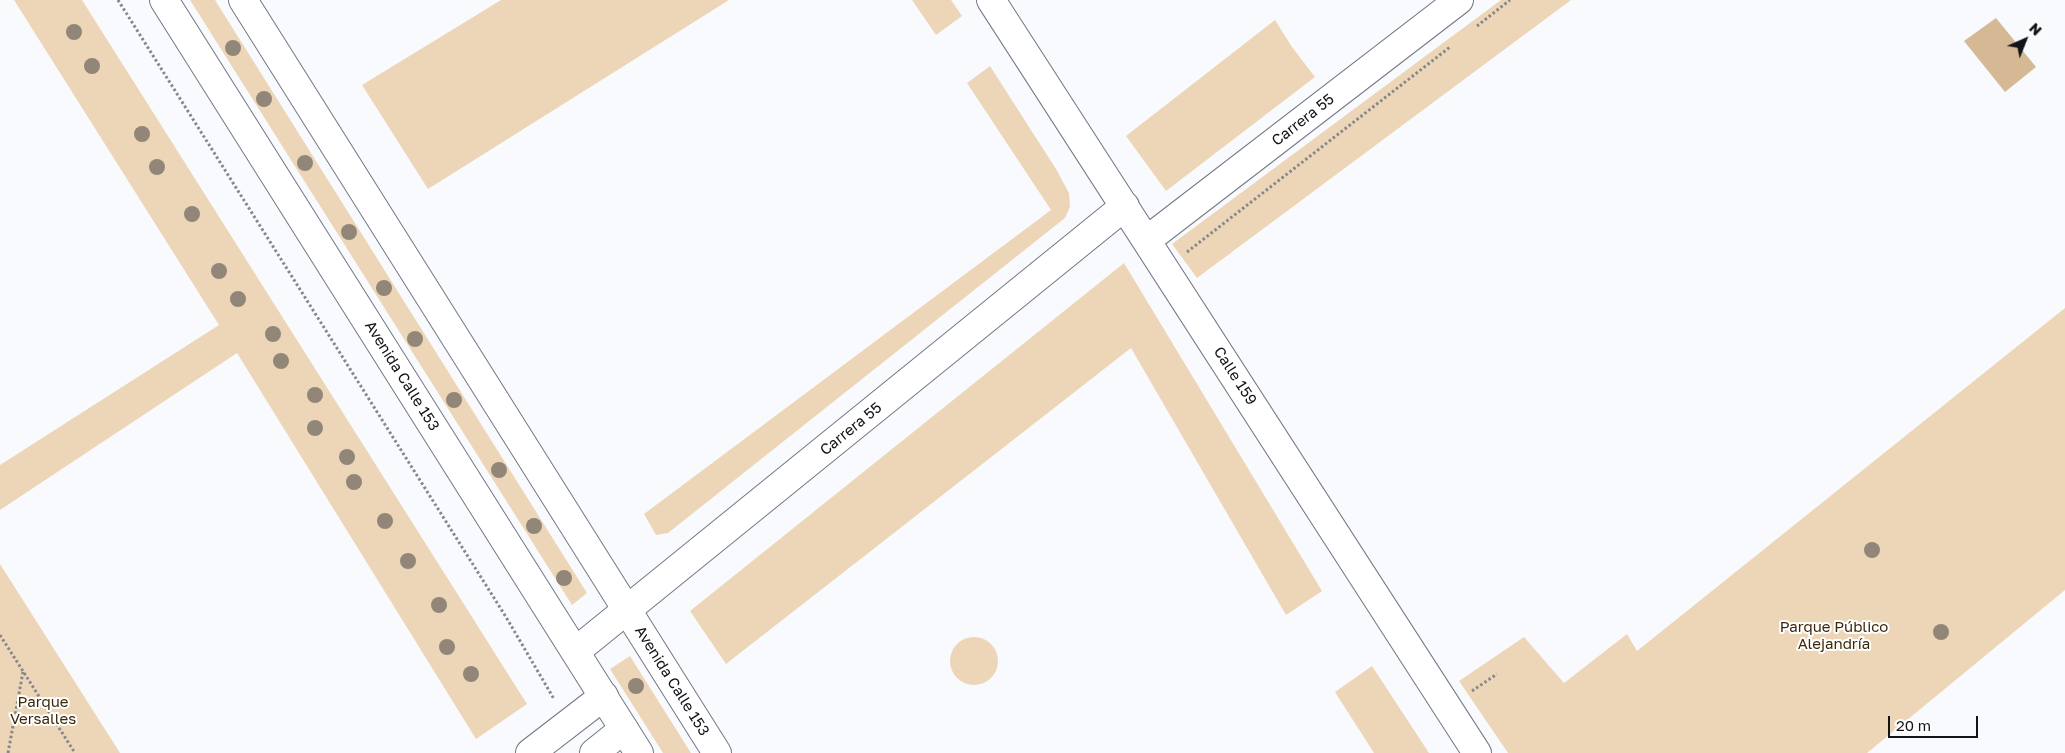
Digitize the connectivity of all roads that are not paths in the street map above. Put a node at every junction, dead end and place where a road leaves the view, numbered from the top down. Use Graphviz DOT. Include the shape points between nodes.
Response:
graph roads {
  1 [pos="164,0"];
  2 [pos="243,0"];
  3 [pos="991,0"];
  4 [pos="1459,0"];
  5 [pos="1125,206"];
  6 [pos="1147,240"];
  7 [pos="627,611"];
  8 [pos="576,651"];
  9 [pos="604,696"];
  10 [pos="624,729"];
  11 [pos="530,753"];
  12 [pos="594,753"];
  13 [pos="639,753"];
  14 [pos="717,753"];
  15 [pos="1477,753"];
  1 -- 8 [label="street, Avenida Calle 153"];
  2 -- 7 [label="street, Avenida Calle 153"];
  3 -- 5 [label="street, Calle 159"];
  4 -- 6 [label="street, Carrera 55"];
  5 -- 6 [label="street, Calle 159"];
  5 -- 7 [label="street, Carrera 55"];
  6 -- 15 [label="street, Calle 159"];
  7 -- 8 [label="street, Carrera 55"];
  7 -- 14 [label="street, Avenida Calle 153"];
  8 -- 9 [label="street, Avenida Calle 153"];
  9 -- 10 [label="street, Avenida Calle 153"];
  9 -- 11 [label="street"];
  10 -- 12 [label="street"];
  10 -- 13 [label="street, Avenida Calle 153"];
}
